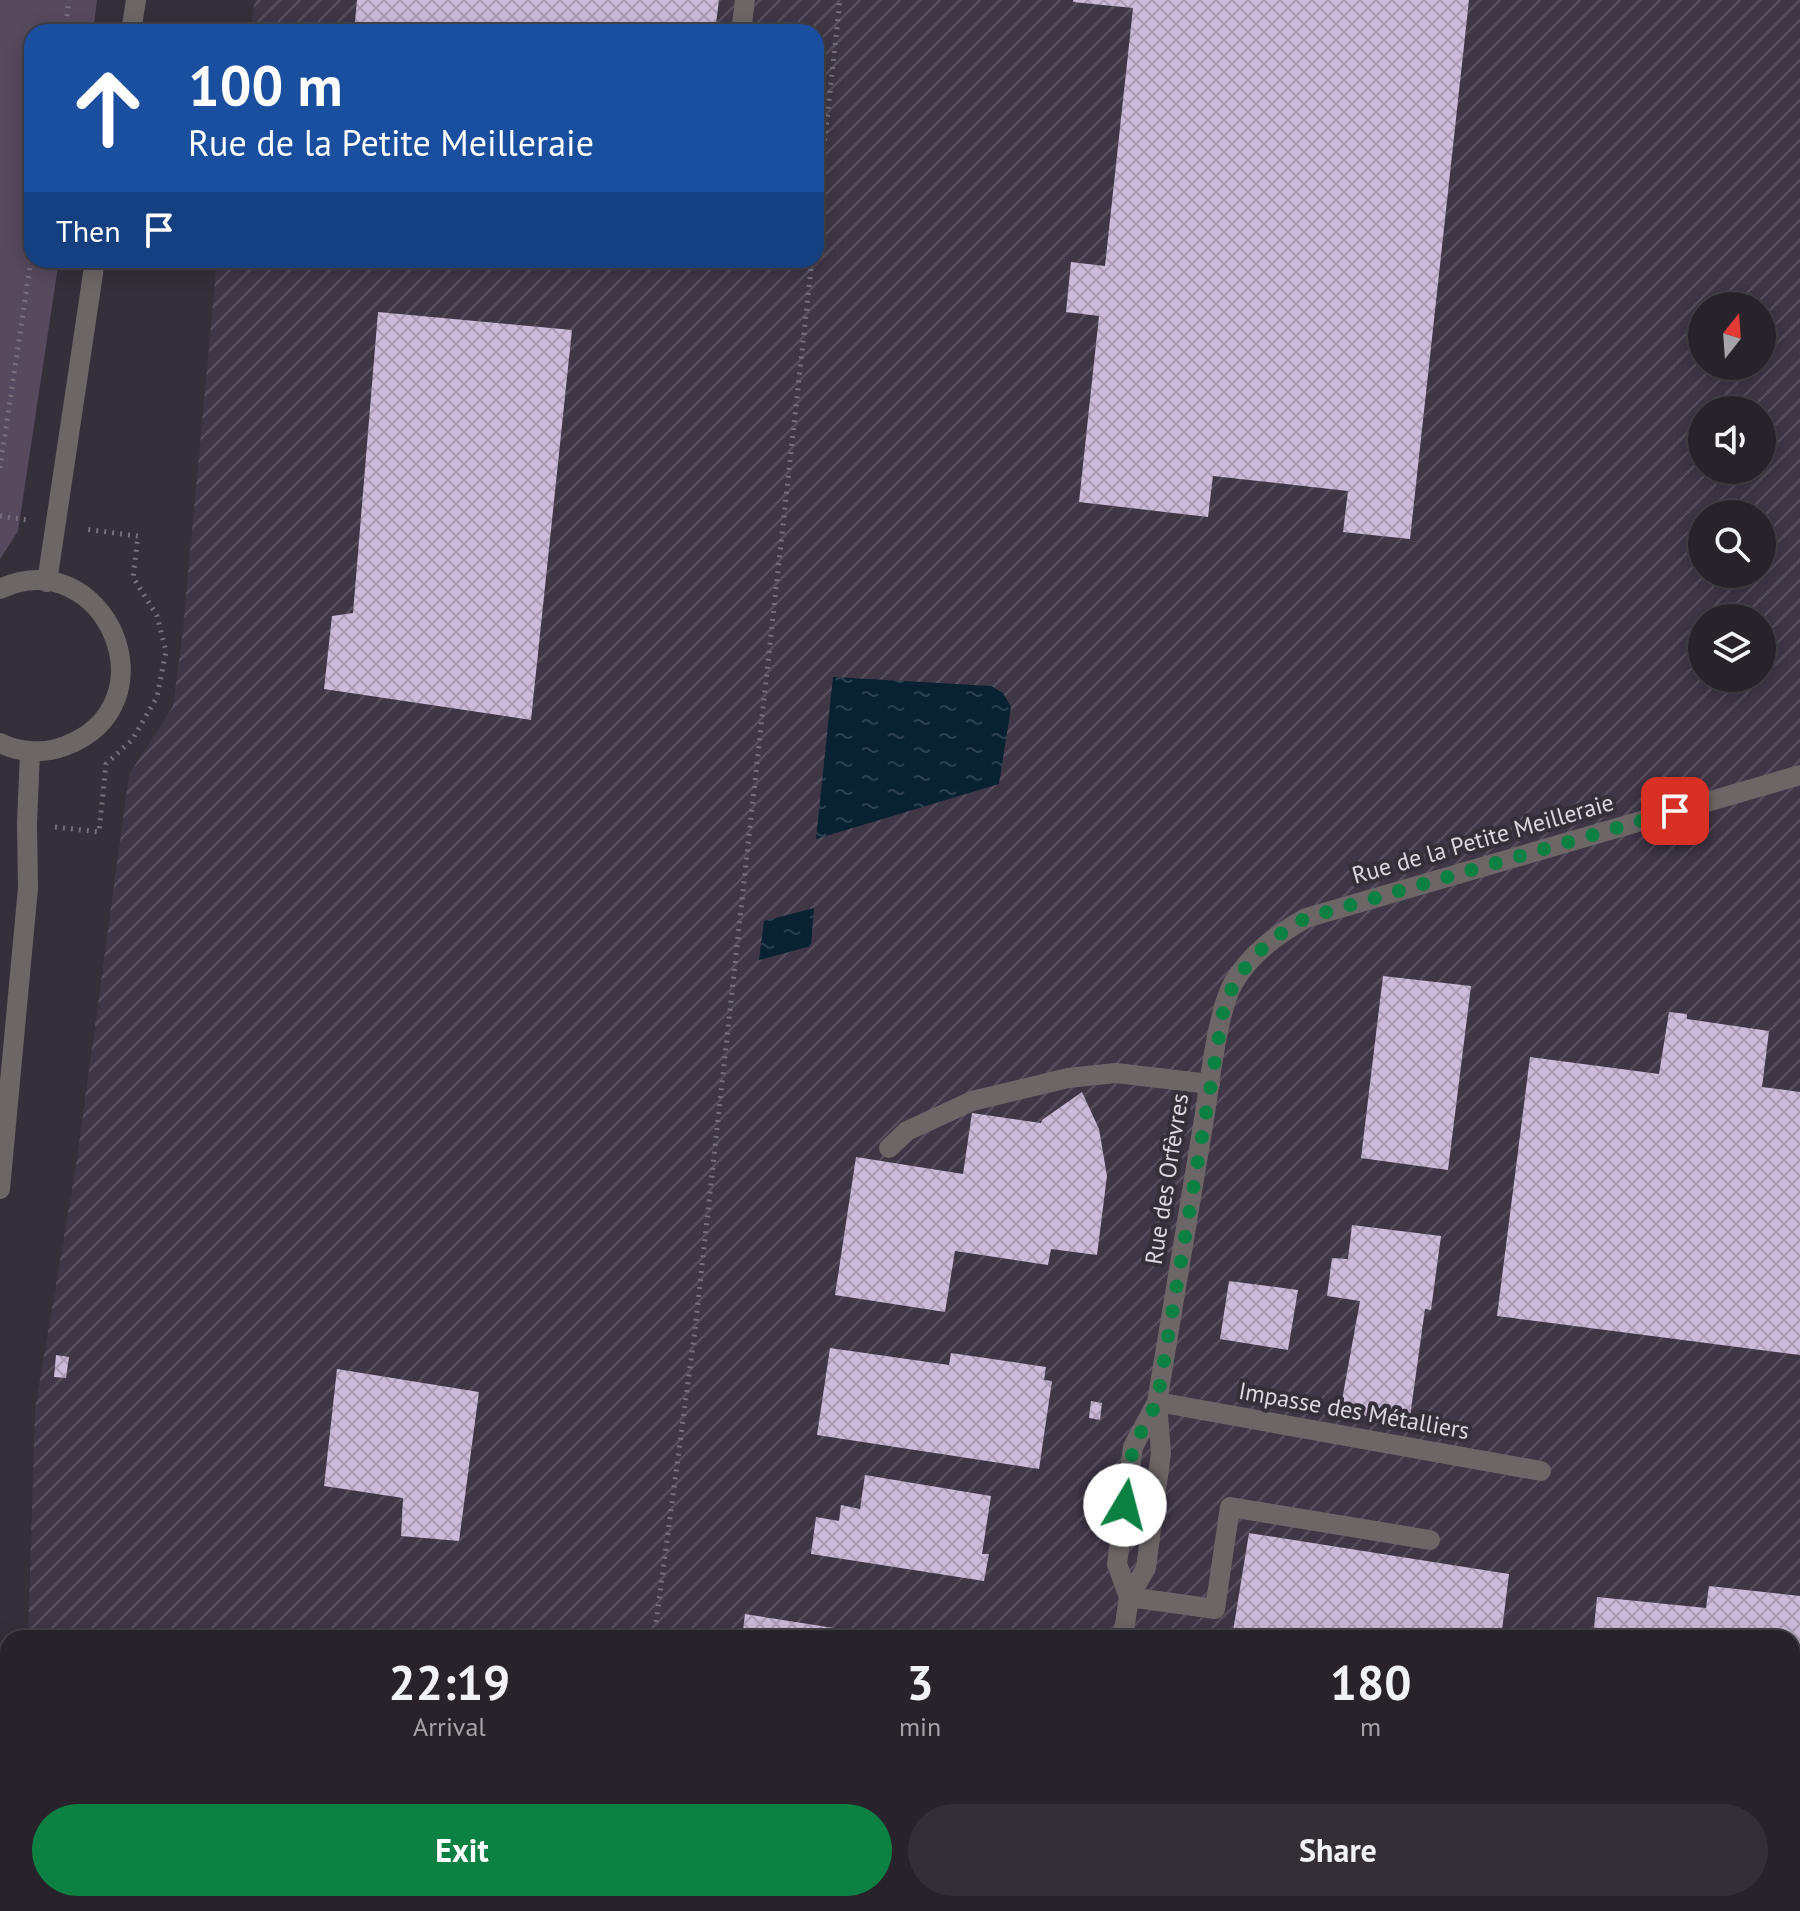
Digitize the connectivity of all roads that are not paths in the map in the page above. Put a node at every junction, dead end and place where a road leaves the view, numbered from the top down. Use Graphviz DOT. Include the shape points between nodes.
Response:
graph roads {
  1 [pos="136,0"];
  2 [pos="745,0"];
  3 [pos="132,24"];
  4 [pos="742,24"];
  5 [pos="94,268"];
  6 [pos="47,582"];
  7 [pos="0,589"];
  8 [pos="0,743"];
  9 [pos="30,752"];
  10 [pos="1800,775"];
  11 [pos="1242,970"];
  12 [pos="1210,1084"];
  13 [pos="889,1148"];
  14 [pos="0,1189"];
  15 [pos="1157,1402"];
  16 [pos="1541,1471"];
  17 [pos="1430,1540"];
  18 [pos="1129,1597"];
  19 [pos="1124,1630"];
  1 -- 3 [label="street"];
  2 -- 4 [label="street"];
  5 -- 6 [label="street"];
  6 -- 7 [label="street"];
  6 -- 9 [label="street" via="90,600 107,618 118,640 120,687 96,728 54,751"];
  8 -- 9 [label="street"];
  9 -- 14 [label="street" via="28,888"];
  10 -- 11 [label="street, Rue de la Petite Meilleraie" via="1306,918 1279,933"];
  11 -- 12 [label="street, Rue des Orfèvres" via="1224,1007"];
  12 -- 13 [label="street" via="1116,1073 1068,1078 972,1101 907,1131"];
  12 -- 15 [label="street, Rue des Orfèvres"];
  15 -- 16 [label="street, Impasse des Métalliers"];
  15 -- 18 [label="street, Rue des Orfèvres" via="1161,1453 1146,1568"];
  15 -- 18 [label="street, Rue des Orfèvres" via="1133,1447 1117,1564"];
  17 -- 18 [label="street" via="1230,1507 1215,1609"];
  18 -- 19 [label="street, Rue des Orfèvres"];
}
